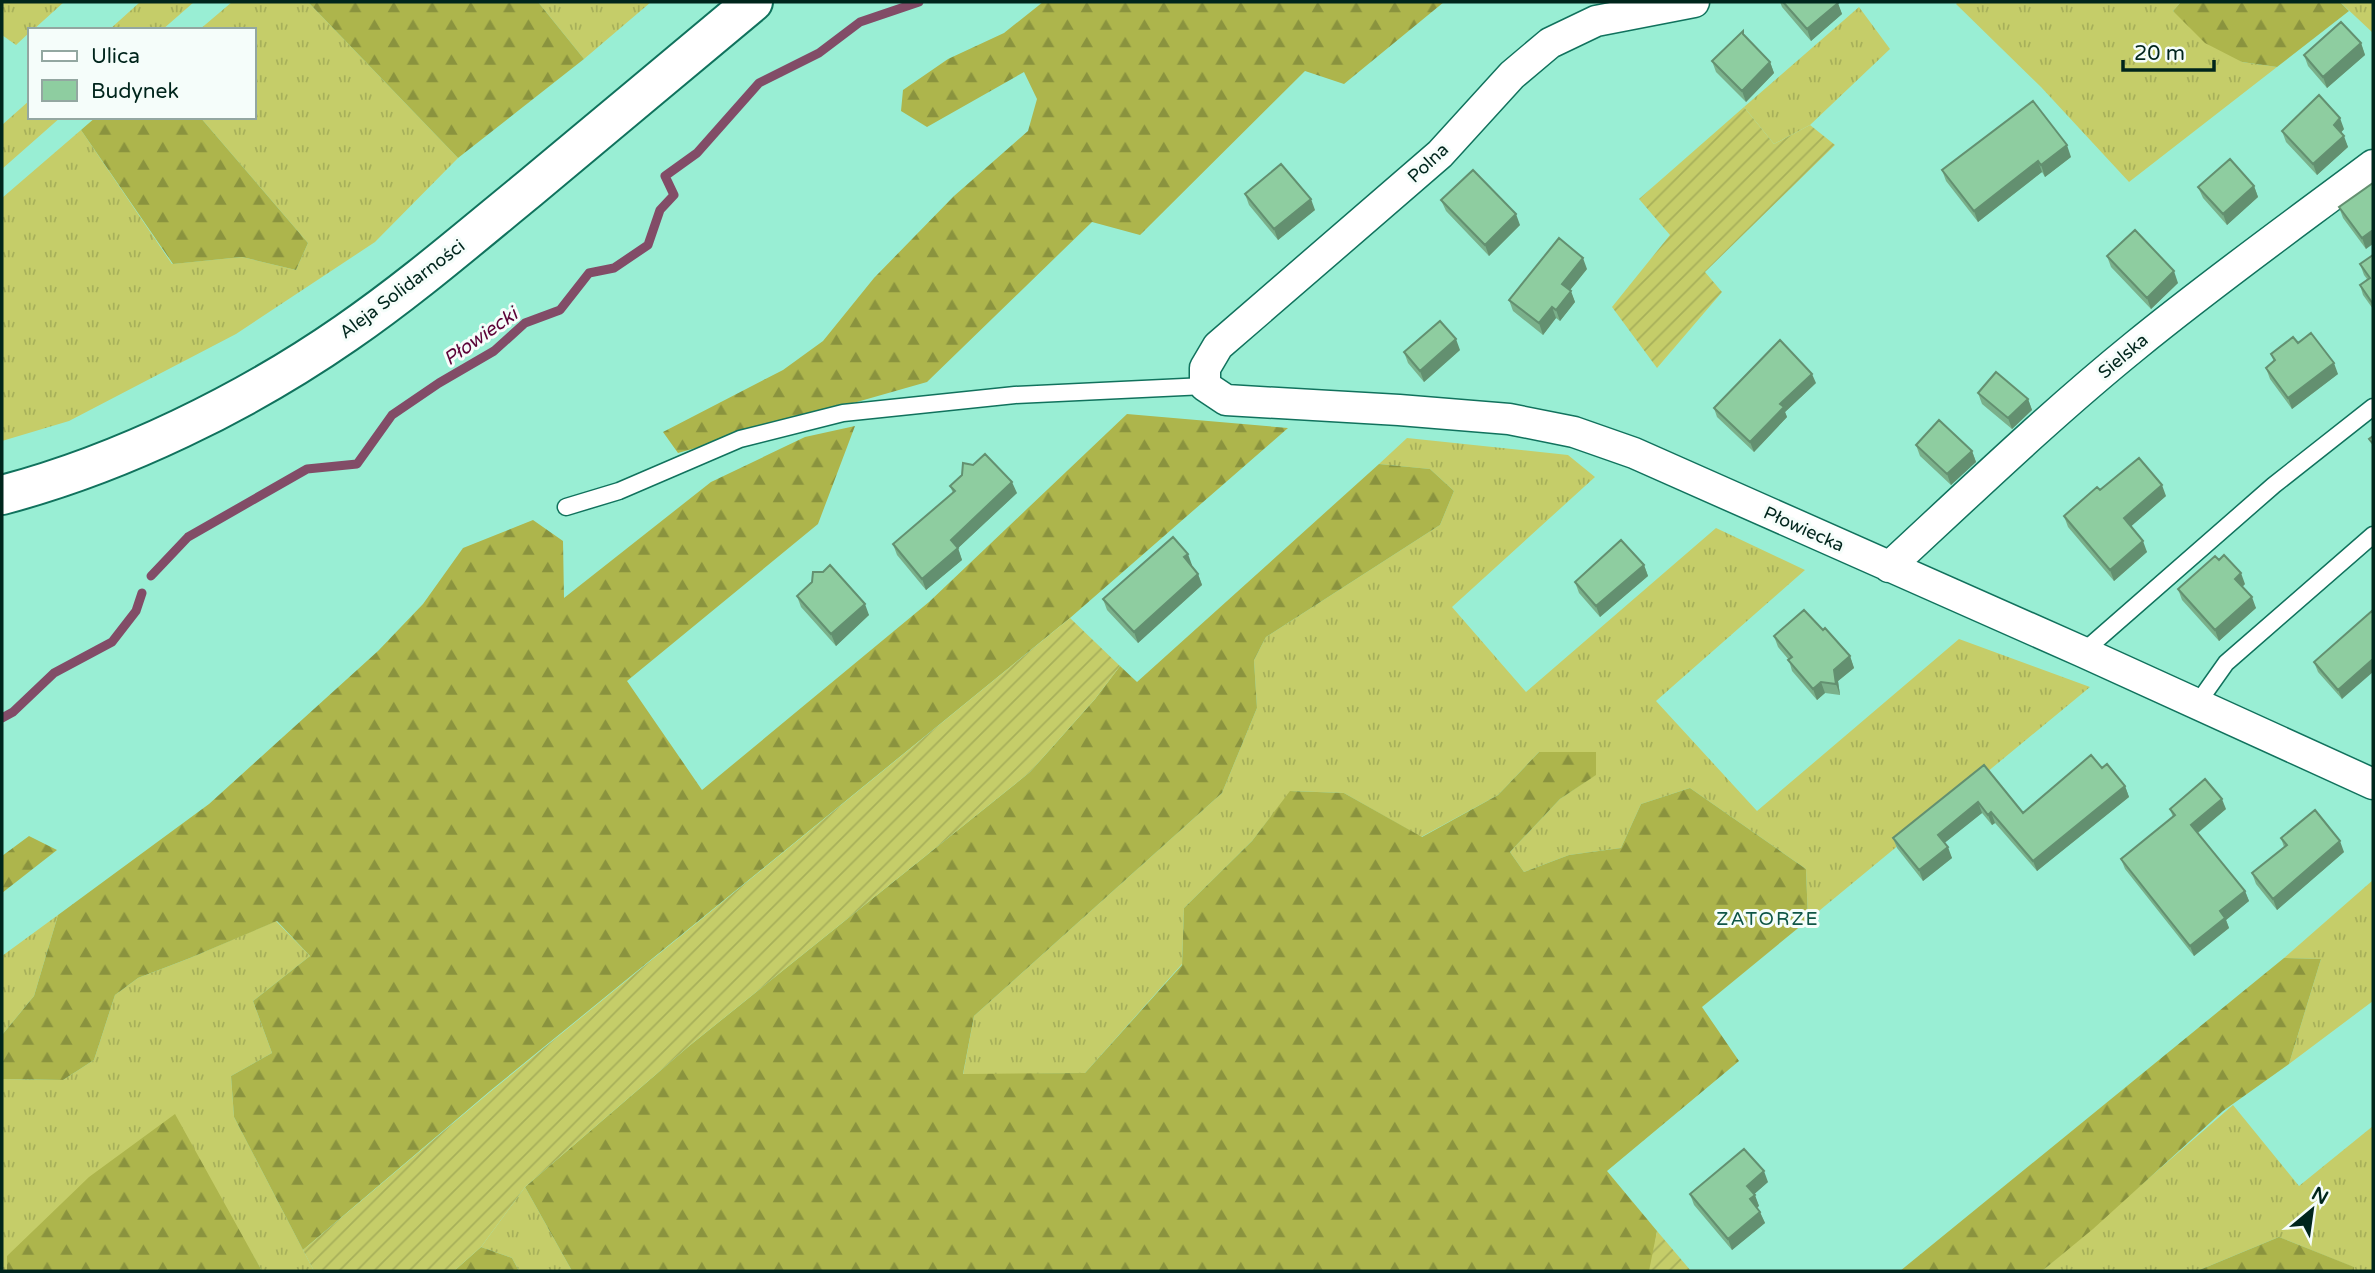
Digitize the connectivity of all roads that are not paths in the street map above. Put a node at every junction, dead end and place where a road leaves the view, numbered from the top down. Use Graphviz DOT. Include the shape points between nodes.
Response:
graph roads {
  1 [pos="753,2"];
  2 [pos="1694,2"];
  3 [pos="2373,166"];
  4 [pos="1205,386"];
  5 [pos="2373,407"];
  6 [pos="2,495"];
  7 [pos="566,507"];
  8 [pos="2373,535"];
  9 [pos="1889,567"];
  10 [pos="2083,652"];
  11 [pos="2197,704"];
  12 [pos="2373,784"];
  1 -- 6 [label="main road, Aleja Solidarności" via="428,272 345,334 174,432 48,483"];
  2 -- 4 [label="street, Polna" via="1596,21 1550,43 1512,75 1440,154 1218,346 1205,369"];
  3 -- 9 [label="street, Sielska" via="2134,346"];
  4 -- 7 [label="lane" via="1015,395 843,413 740,439 619,491"];
  4 -- 9 [label="street, Płowiecka" via="1226,400 1509,419 1574,432 1634,453"];
  5 -- 10 [label="lane" via="2274,485"];
  8 -- 11 [label="lane" via="2226,663"];
  9 -- 10 [label="street, Płowiecka"];
  10 -- 11 [label="street, Płowiecka"];
  11 -- 12 [label="street, Płowiecka"];
}
